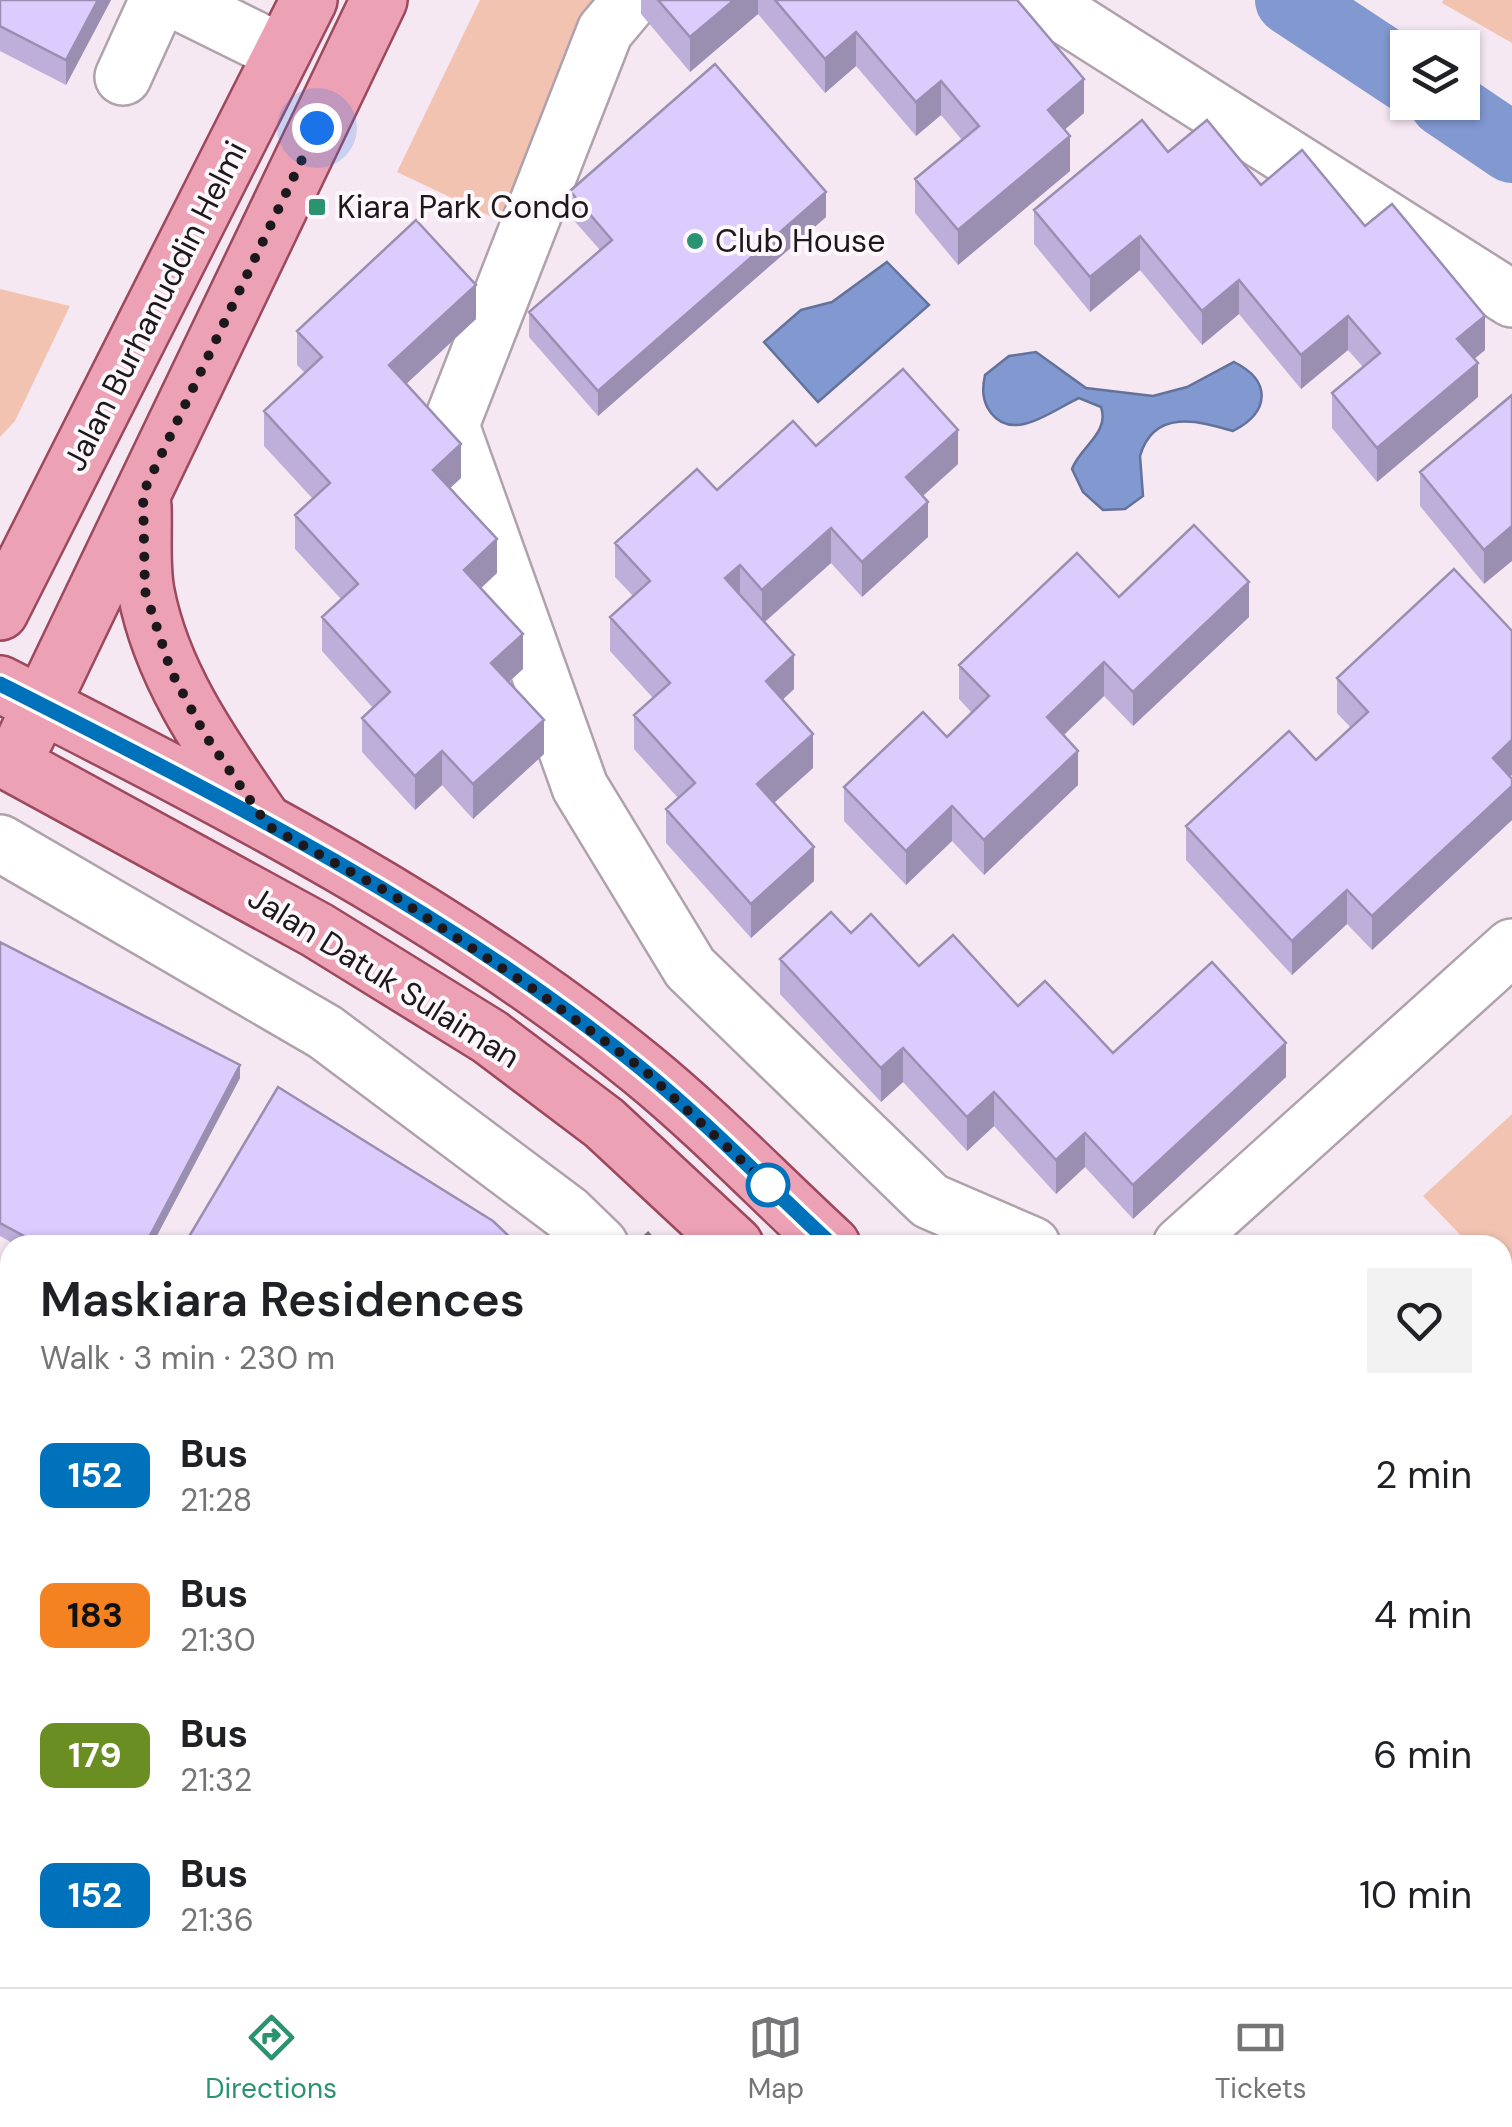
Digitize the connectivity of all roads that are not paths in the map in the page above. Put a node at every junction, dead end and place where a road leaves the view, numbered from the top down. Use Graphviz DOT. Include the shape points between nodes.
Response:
graph roads {
  1 [pos="158,0"];
  2 [pos="175,0"];
  3 [pos="309,0"];
  4 [pos="379,0"];
  5 [pos="631,0"];
  6 [pos="1040,0"];
  7 [pos="282,53"];
  8 [pos="123,77"];
  9 [pos="1512,299"];
  10 [pos="76,463"];
  11 [pos="143,493"];
  12 [pos="0,520"];
  13 [pos="0,612"];
  14 [pos="21,694"];
  15 [pos="6,760"];
  16 [pos="268,826"];
  17 [pos="0,842"];
  18 [pos="1512,947"];
  19 [pos="717,1234"];
  20 [pos="590,1235"];
  21 [pos="821,1235"];
  22 [pos="1009,1235"];
  23 [pos="1192,1235"];
  1 -- 8 [label="street"];
  2 -- 7 [label="street"];
  3 -- 7 [label="main road, Jalan Burhanuddin Helmi"];
  4 -- 11 [label="main road, Jalan Burhanuddin Helmi"];
  5 -- 22 [label="street" via="605,30 452,422 454,434 580,787 690,968 930,1201"];
  6 -- 9 [label="street"];
  7 -- 10 [label="main road, Jalan Burhanuddin Helmi"];
  10 -- 12 [label="main road"];
  10 -- 13 [label="main road, Jalan Burhanuddin Helmi"];
  11 -- 14 [label="main road, Jalan Burhanuddin Helmi"];
  11 -- 16 [label="main road" via="145,591 171,671 205,735"];
  14 -- 15 [label="main road, Jalan Burhanuddin Helmi"];
  14 -- 16 [label="main road, Jalan Datuk Sulaiman"];
  15 -- 19 [label="main road, Jalan Datuk Sulaiman" via="317,930 490,1037 604,1123"];
  16 -- 21 [label="main road, Jalan Datuk Sulaiman" via="391,894 644,1070"];
  17 -- 20 [label="street" via="326,1032"];
  18 -- 23 [label="street"];
}
